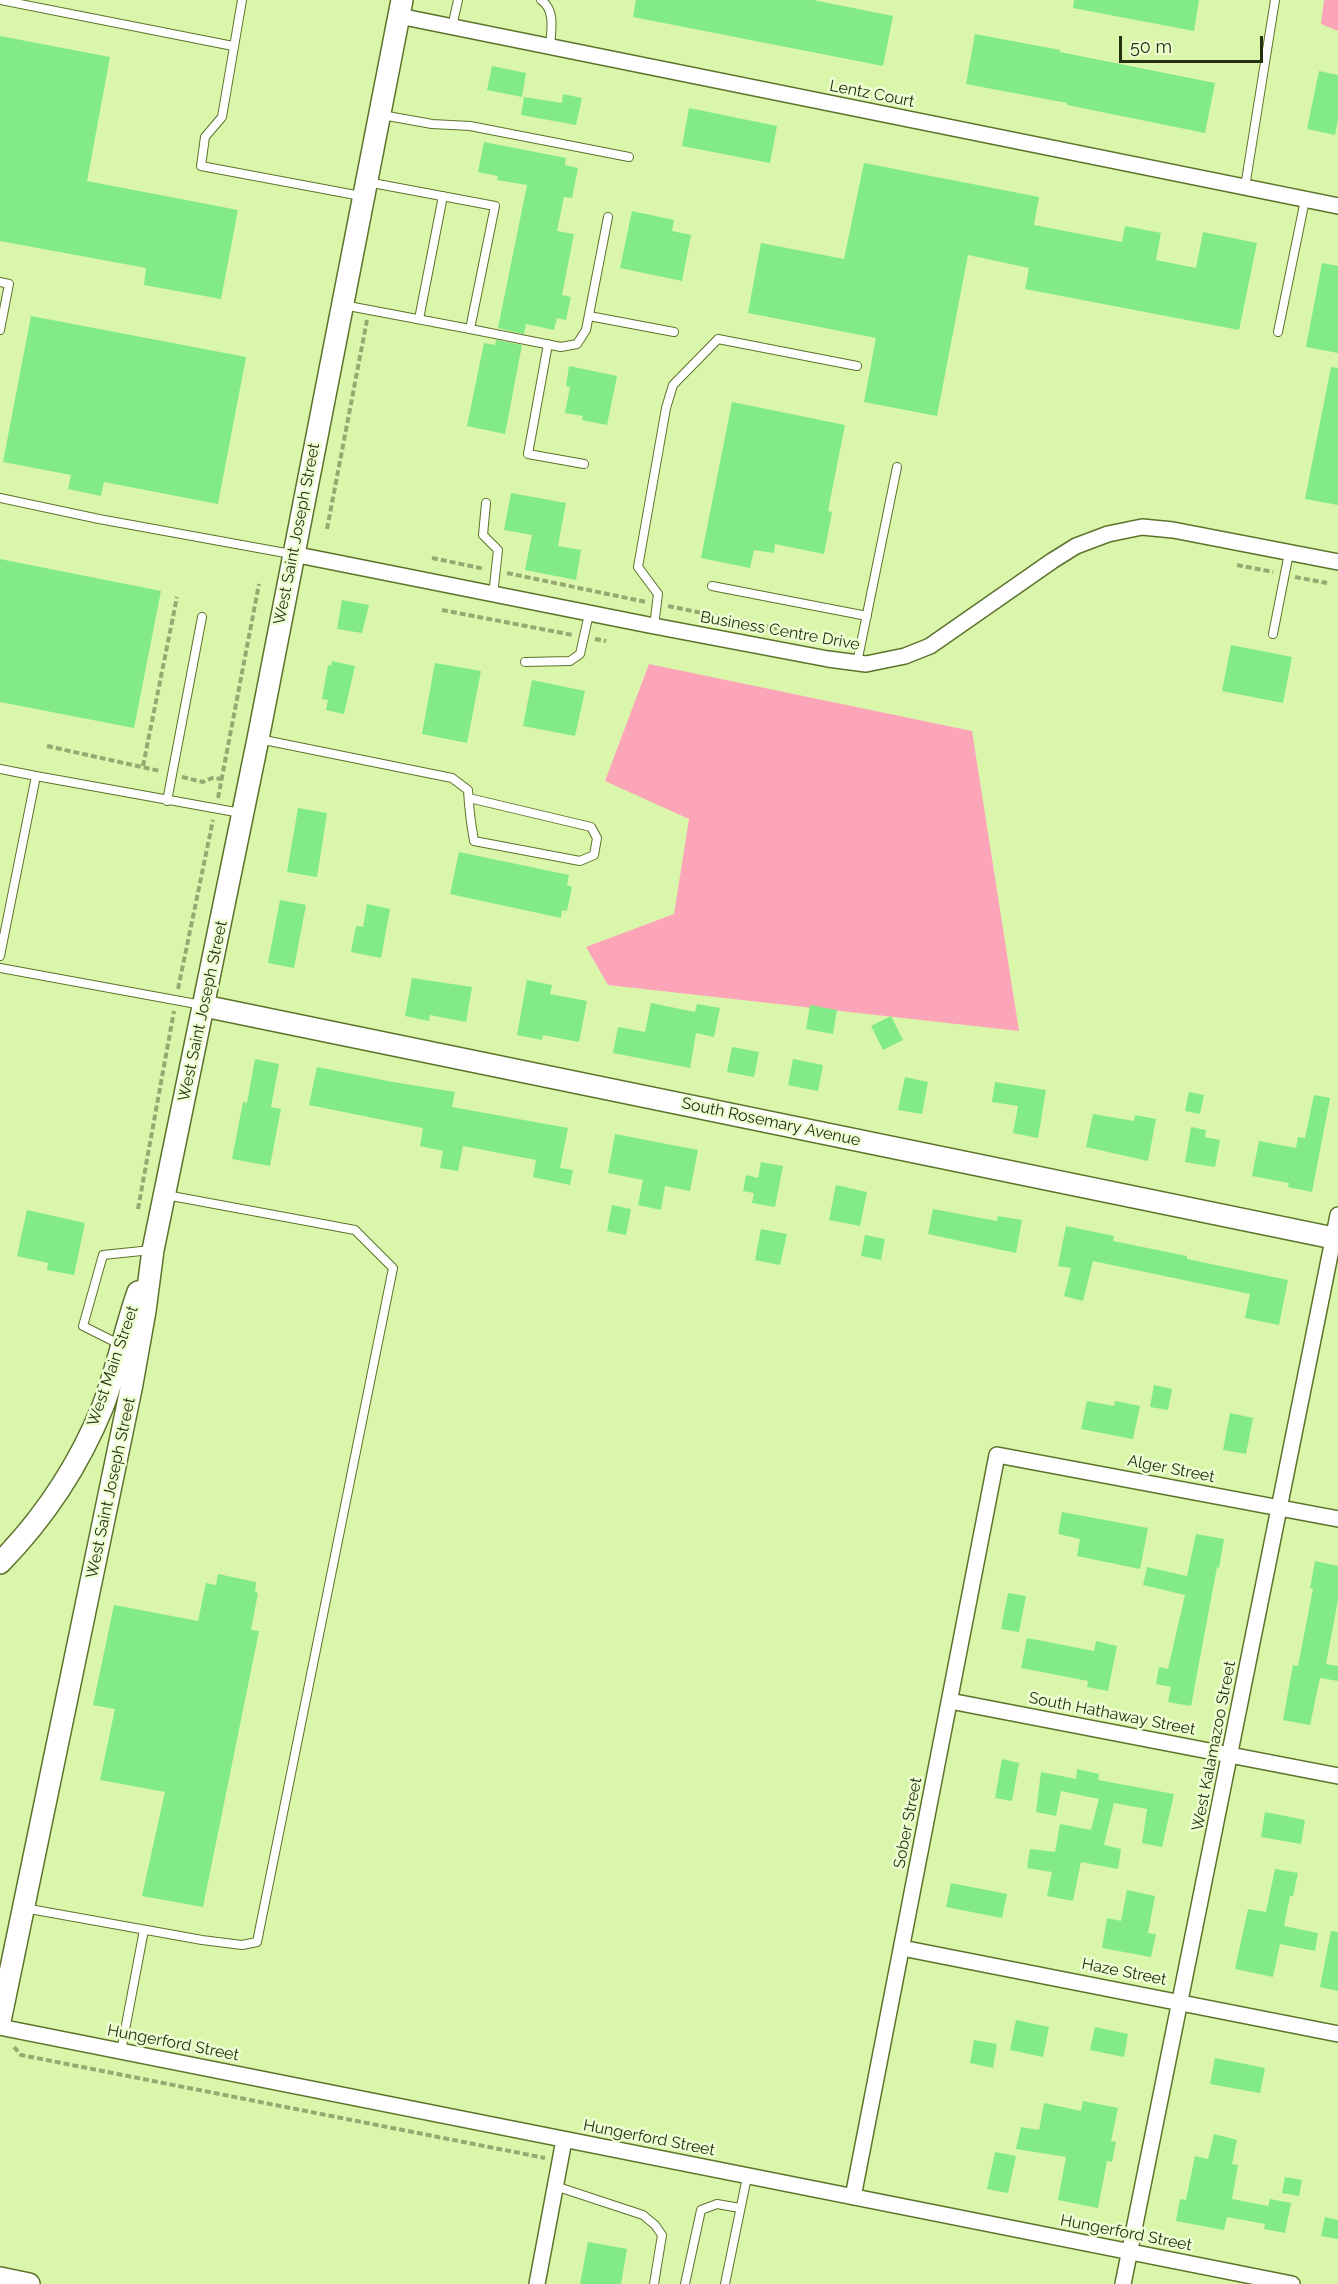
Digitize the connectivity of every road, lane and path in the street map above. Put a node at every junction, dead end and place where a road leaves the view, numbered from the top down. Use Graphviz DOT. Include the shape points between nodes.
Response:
graph roads {
  1 [pos="0,0"];
  2 [pos="242,0"];
  3 [pos="458,0"];
  4 [pos="541,0"];
  5 [pos="1275,0"];
  6 [pos="400,8"];
  7 [pos="452,27"];
  8 [pos="233,46"];
  9 [pos="550,47"];
  10 [pos="379,114"];
  11 [pos="629,157"];
  12 [pos="1245,188"];
  13 [pos="364,189"];
  14 [pos="443,196"];
  15 [pos="1305,200"];
  16 [pos="1338,206"];
  17 [pos="608,217"];
  18 [pos="0,282"];
  19 [pos="342,304"];
  20 [pos="369,310"];
  21 [pos="589,316"];
  22 [pos="419,319"];
  23 [pos="470,329"];
  24 [pos="0,330"];
  25 [pos="674,332"];
  26 [pos="1278,332"];
  27 [pos="548,344"];
  28 [pos="857,366"];
  29 [pos="584,464"];
  30 [pos="897,467"];
  31 [pos="0,498"];
  32 [pos="486,503"];
  33 [pos="327,529"];
  34 [pos="1289,553"];
  35 [pos="293,554"];
  36 [pos="432,558"];
  37 [pos="1338,562"];
  38 [pos="496,571"];
  39 [pos="259,584"];
  40 [pos="712,586"];
  41 [pos="493,595"];
  42 [pos="177,597"];
  43 [pos="657,604"];
  44 [pos="442,610"];
  45 [pos="590,614"];
  46 [pos="867,616"];
  47 [pos="202,617"];
  48 [pos="654,626"];
  49 [pos="1273,634"];
  50 [pos="584,637"];
  51 [pos="819,637"];
  52 [pos="606,641"];
  53 [pos="525,662"];
  54 [pos="857,663"];
  55 [pos="258,739"];
  56 [pos="47,746"];
  57 [pos="143,766"];
  58 [pos="0,769"];
  59 [pos="172,774"];
  60 [pos="36,776"];
  61 [pos="222,779"];
  62 [pos="469,798"];
  63 [pos="167,801"];
  64 [pos="216,809"];
  65 [pos="242,813"];
  66 [pos="0,956"];
  67 [pos="0,968"];
  68 [pos="176,1000"];
  69 [pos="204,1006"];
  70 [pos="164,1195"];
  71 [pos="138,1209"];
  72 [pos="1338,1215"];
  73 [pos="1336,1238"];
  74 [pos="153,1250"];
  75 [pos="121,1345"];
  76 [pos="997,1455"];
  77 [pos="1280,1508"];
  78 [pos="1338,1519"];
  79 [pos="0,1563"];
  80 [pos="950,1701"];
  81 [pos="1231,1756"];
  82 [pos="1338,1776"];
  83 [pos="22,1908"];
  84 [pos="144,1930"];
  85 [pos="902,1948"];
  86 [pos="1181,2002"];
  87 [pos="2,2028"];
  88 [pos="1338,2034"];
  89 [pos="121,2051"];
  90 [pos="564,2140"];
  91 [pos="560,2161"];
  92 [pos="747,2176"];
  93 [pos="555,2186"];
  94 [pos="853,2197"];
  95 [pos="740,2208"];
  96 [pos="1130,2252"];
  97 [pos="0,2278"];
  98 [pos="29,2284"];
  99 [pos="537,2284"];
  100 [pos="654,2284"];
  101 [pos="685,2284"];
  102 [pos="725,2284"];
  103 [pos="1124,2284"];
  104 [pos="1292,2284"];
  1 -- 8 [label="lane"];
  2 -- 8 [label="lane"];
  3 -- 7 [label="lane"];
  4 -- 9 [label="lane" via="547,4 552,20"];
  5 -- 12 [label="lane"];
  6 -- 7 [label="street, Lentz Court"];
  6 -- 10 [label="street, West Saint Joseph Street"];
  7 -- 9 [label="street, Lentz Court"];
  8 -- 13 [label="lane" via="222,117 205,137 201,166"];
  9 -- 12 [label="street, Lentz Court"];
  10 -- 11 [label="lane" via="470,126"];
  10 -- 13 [label="street, West Saint Joseph Street"];
  12 -- 15 [label="street, Lentz Court"];
  13 -- 14 [label="lane"];
  13 -- 19 [label="street, West Saint Joseph Street"];
  14 -- 22 [label="lane"];
  14 -- 23 [label="lane" via="495,206"];
  15 -- 16 [label="street, Lentz Court"];
  15 -- 26 [label="lane"];
  17 -- 21 [label="lane"];
  18 -- 24 [label="lane" via="9,284"];
  19 -- 20 [label="lane"];
  19 -- 35 [label="street, West Saint Joseph Street"];
  20 -- 22 [label="lane"];
  20 -- 33 [label="path"];
  21 -- 25 [label="lane"];
  21 -- 27 [label="lane" via="577,344"];
  22 -- 23 [label="lane"];
  23 -- 27 [label="lane"];
  27 -- 29 [label="lane" via="528,454"];
  28 -- 43 [label="lane" via="718,339 673,385 638,567 658,594"];
  30 -- 46 [label="lane"];
  31 -- 35 [label="lane"];
  32 -- 38 [label="lane" via="483,535 498,550"];
  34 -- 37 [label="street, Business Centre Drive"];
  34 -- 49 [label="lane"];
  34 -- 54 [label="street, Business Centre Drive" via="1173,530 1142,528 1108,534 1076,546 1052,561 930,646 905,656"];
  35 -- 41 [label="street, Business Centre Drive"];
  35 -- 55 [label="street, West Saint Joseph Street"];
  36 -- 38 [label="path"];
  38 -- 41 [label="lane"];
  38 -- 43 [label="path"];
  39 -- 61 [label="path"];
  40 -- 46 [label="lane"];
  41 -- 45 [label="street, Business Centre Drive"];
  42 -- 57 [label="path"];
  43 -- 48 [label="lane"];
  43 -- 51 [label="path"];
  44 -- 50 [label="path"];
  45 -- 48 [label="street, Business Centre Drive"];
  45 -- 50 [label="lane"];
  46 -- 54 [label="lane"];
  47 -- 59 [label="lane"];
  48 -- 54 [label="street, Business Centre Drive"];
  50 -- 52 [label="path"];
  50 -- 53 [label="lane" via="580,654 570,661"];
  55 -- 62 [label="lane" via="452,778 468,790"];
  55 -- 65 [label="street, West Saint Joseph Street"];
  56 -- 57 [label="path"];
  57 -- 59 [label="path"];
  58 -- 60 [label="lane"];
  59 -- 61 [label="path" via="203,782"];
  59 -- 63 [label="lane"];
  60 -- 63 [label="lane"];
  60 -- 66 [label="lane"];
  61 -- 64 [label="path"];
  62 -- 62 [label="lane" via="474,841 580,861 594,855 597,838 591,827"];
  63 -- 64 [label="lane"];
  64 -- 65 [label="lane"];
  64 -- 68 [label="path"];
  65 -- 69 [label="street, West Saint Joseph Street"];
  67 -- 68 [label="lane"];
  68 -- 69 [label="lane"];
  68 -- 71 [label="path"];
  69 -- 70 [label="street, West Saint Joseph Street"];
  69 -- 73 [label="street, South Rosemary Avenue"];
  70 -- 74 [label="street, West Saint Joseph Street"];
  70 -- 84 [label="lane" via="355,1230 393,1268 256,1942 242,1945"];
  72 -- 73 [label="street, West Kalamazoo Street"];
  73 -- 77 [label="street, West Kalamazoo Street"];
  74 -- 75 [label="street, West Main Street"];
  74 -- 75 [label="lane" via="103,1255 83,1326"];
  74 -- 83 [label="street, West Saint Joseph Street" via="132,1384"];
  75 -- 79 [label="street, West Main Street" via="103,1405 60,1490"];
  76 -- 77 [label="street, Alger Street"];
  76 -- 80 [label="street, Sober Street"];
  77 -- 78 [label="street, Alger Street"];
  77 -- 81 [label="street, West Kalamazoo Street"];
  80 -- 81 [label="street, South Hathaway Street"];
  80 -- 85 [label="street, Sober Street"];
  81 -- 82 [label="street, South Hathaway Street"];
  81 -- 86 [label="street, West Kalamazoo Street"];
  83 -- 84 [label="lane"];
  83 -- 87 [label="street, West Saint Joseph Street"];
  84 -- 89 [label="lane"];
  85 -- 86 [label="street, Haze Street"];
  85 -- 94 [label="street, Sober Street"];
  86 -- 88 [label="street, Haze Street"];
  86 -- 96 [label="street, West Kalamazoo Street"];
  87 -- 89 [label="street, Hungerford Street"];
  87 -- 91 [label="path" via="21,2055"];
  89 -- 90 [label="street, Hungerford Street"];
  90 -- 91 [label="street"];
  90 -- 92 [label="street, Hungerford Street"];
  91 -- 93 [label="street"];
  92 -- 94 [label="street, Hungerford Street"];
  92 -- 95 [label="lane"];
  93 -- 99 [label="street"];
  93 -- 100 [label="lane" via="643,2215 655,2225 662,2235"];
  94 -- 96 [label="street, Hungerford Street"];
  95 -- 101 [label="lane" via="717,2204 701,2210"];
  95 -- 102 [label="lane"];
  96 -- 103 [label="street, West Kalamazoo Street"];
  96 -- 104 [label="street, Hungerford Street"];
  97 -- 98 [label="street"];
}
